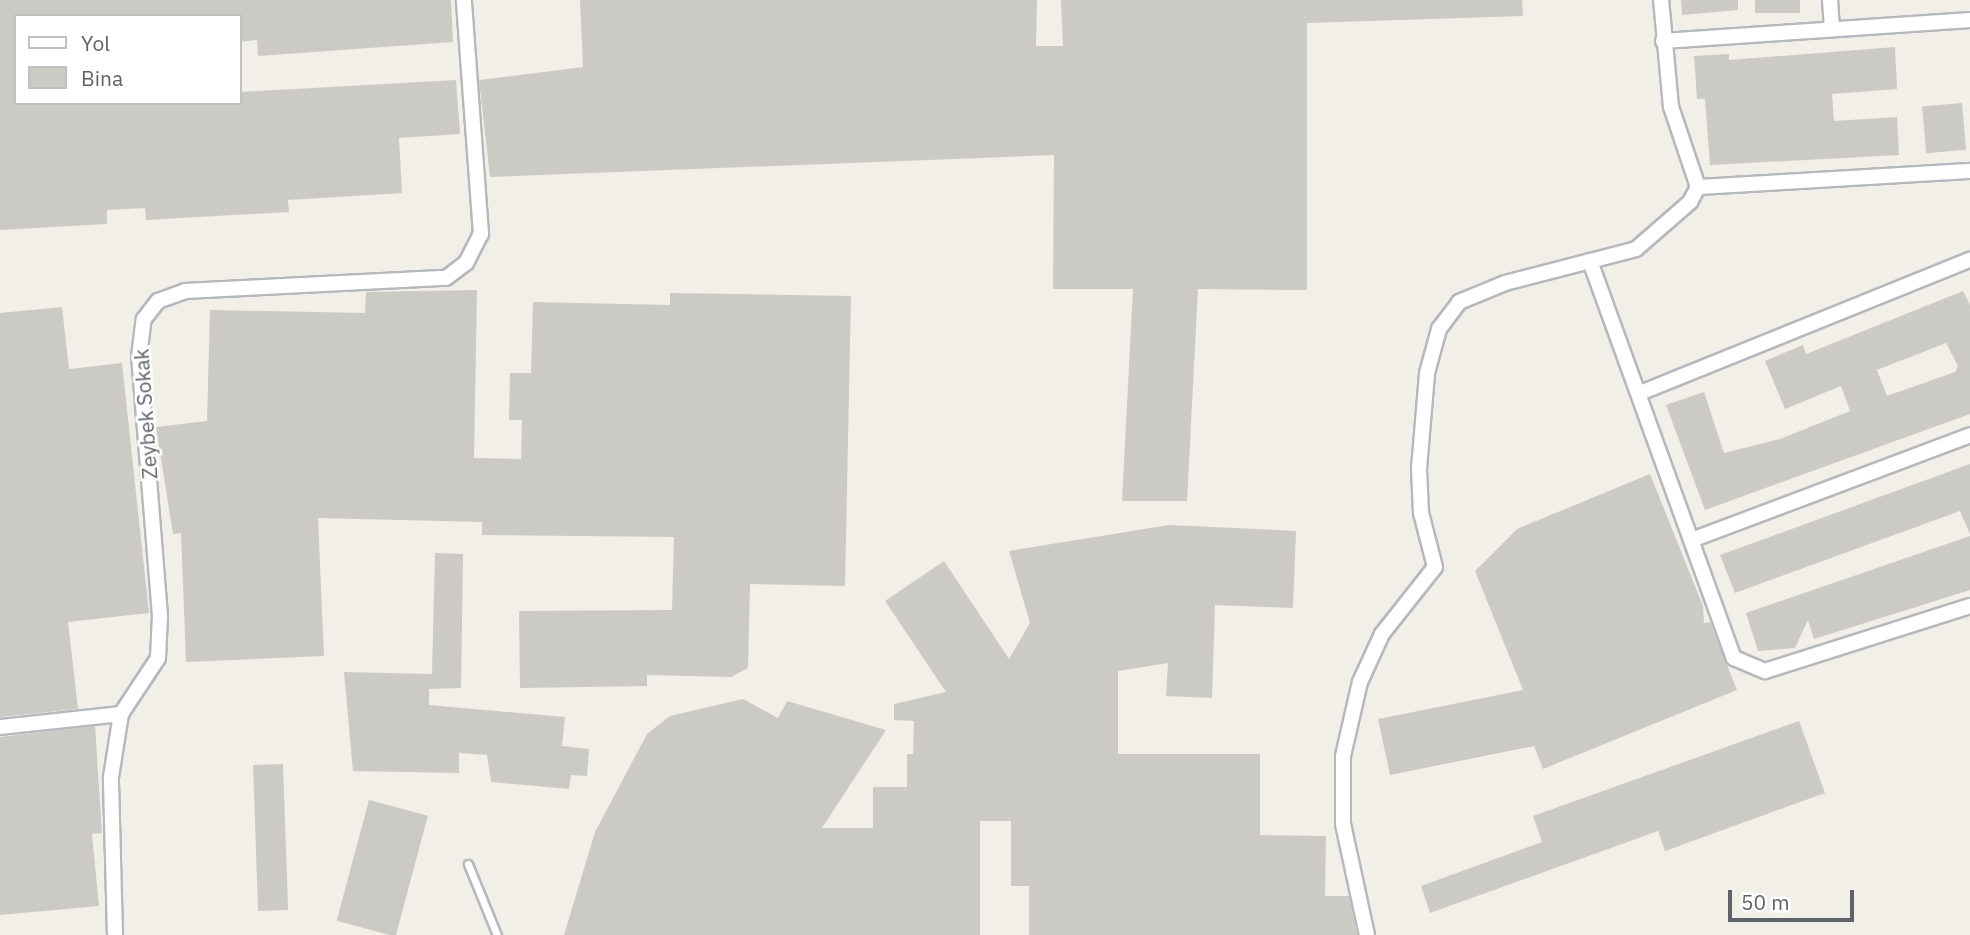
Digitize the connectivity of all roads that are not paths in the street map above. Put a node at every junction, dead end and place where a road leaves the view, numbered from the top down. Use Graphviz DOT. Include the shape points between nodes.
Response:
graph roads {
  1 [pos="464,0"];
  2 [pos="1661,0"];
  3 [pos="1830,0"];
  4 [pos="1970,20"];
  5 [pos="1832,29"];
  6 [pos="1663,41"];
  7 [pos="1970,171"];
  8 [pos="1698,187"];
  9 [pos="1970,260"];
  10 [pos="1590,261"];
  11 [pos="1640,393"];
  12 [pos="1970,435"];
  13 [pos="1694,539"];
  14 [pos="1970,606"];
  15 [pos="121,714"];
  16 [pos="0,727"];
  17 [pos="468,864"];
  18 [pos="115,935"];
  19 [pos="497,935"];
  20 [pos="1367,935"];
  1 -- 15 [label="street, Zeybek Sokak" via="481,234 466,263 446,278 185,291 158,301 144,319 139,357 158,658"];
  2 -- 6 [label="street"];
  3 -- 5 [label="street"];
  4 -- 5 [label="street"];
  5 -- 6 [label="street"];
  6 -- 8 [label="street" via="1671,107"];
  7 -- 8 [label="street"];
  8 -- 10 [label="street" via="1690,202 1636,249"];
  9 -- 11 [label="street"];
  10 -- 11 [label="street"];
  10 -- 20 [label="street" via="1459,302 1439,329 1423,401 1419,469 1435,567 1382,634 1360,682 1343,756 1343,824"];
  11 -- 13 [label="street"];
  12 -- 13 [label="street"];
  13 -- 14 [label="street" via="1734,658 1748,669 1765,671 1852,648"];
  15 -- 16 [label="street"];
  15 -- 18 [label="street, Zeybek Sokak" via="111,777"];
  17 -- 19 [label="lane"];
}
